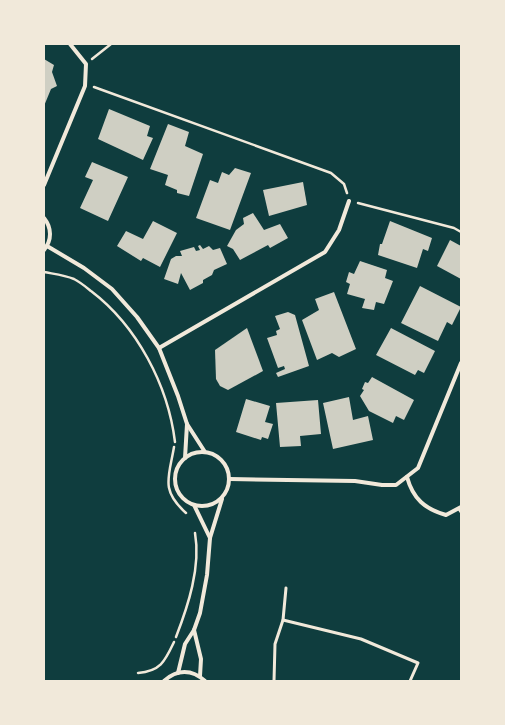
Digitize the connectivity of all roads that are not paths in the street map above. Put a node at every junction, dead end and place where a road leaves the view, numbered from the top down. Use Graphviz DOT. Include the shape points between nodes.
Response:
graph roads {
  1 [pos="70,44"];
  2 [pos="44,186"];
  3 [pos="349,201"];
  4 [pos="44,218"];
  5 [pos="47,246"];
  6 [pos="44,250"];
  7 [pos="159,348"];
  8 [pos="461,363"];
  9 [pos="187,424"];
  10 [pos="205,452"];
  11 [pos="185,458"];
  12 [pos="407,477"];
  13 [pos="230,479"];
  14 [pos="222,499"];
  15 [pos="194,505"];
  16 [pos="460,509"];
  17 [pos="210,538"];
  18 [pos="286,588"];
  19 [pos="283,620"];
  20 [pos="194,630"];
  21 [pos="178,673"];
  22 [pos="200,676"];
  23 [pos="164,681"];
  24 [pos="205,681"];
  25 [pos="274,681"];
  26 [pos="410,681"];
  1 -- 2 [label="street" via="86,64 85,86"];
  3 -- 7 [label="street" via="339,230 325,252"];
  4 -- 5 [label="street" via="50,230"];
  5 -- 6 [label="street"];
  5 -- 7 [label="street" via="84,268 112,289 137,317"];
  7 -- 9 [label="street"];
  8 -- 12 [label="street" via="418,468"];
  9 -- 10 [label="street"];
  9 -- 11 [label="street"];
  10 -- 11 [label="street"];
  10 -- 13 [label="street" via="221,459 227,467"];
  11 -- 15 [label="street" via="175,477 176,485 185,501"];
  12 -- 13 [label="street" via="396,485 355,481"];
  12 -- 16 [label="street" via="420,501 431,511 446,515"];
  13 -- 14 [label="street"];
  14 -- 15 [label="street" via="210,506"];
  14 -- 17 [label="street"];
  15 -- 17 [label="street"];
  17 -- 20 [label="street" via="207,575"];
  18 -- 19 [label="lane"];
  19 -- 25 [label="lane" via="275,644"];
  19 -- 26 [label="lane" via="361,639 418,663"];
  20 -- 21 [label="street" via="185,644"];
  20 -- 22 [label="street" via="201,659"];
  21 -- 22 [label="street" via="193,673"];
  21 -- 23 [label="street"];
  22 -- 24 [label="street"];
}
